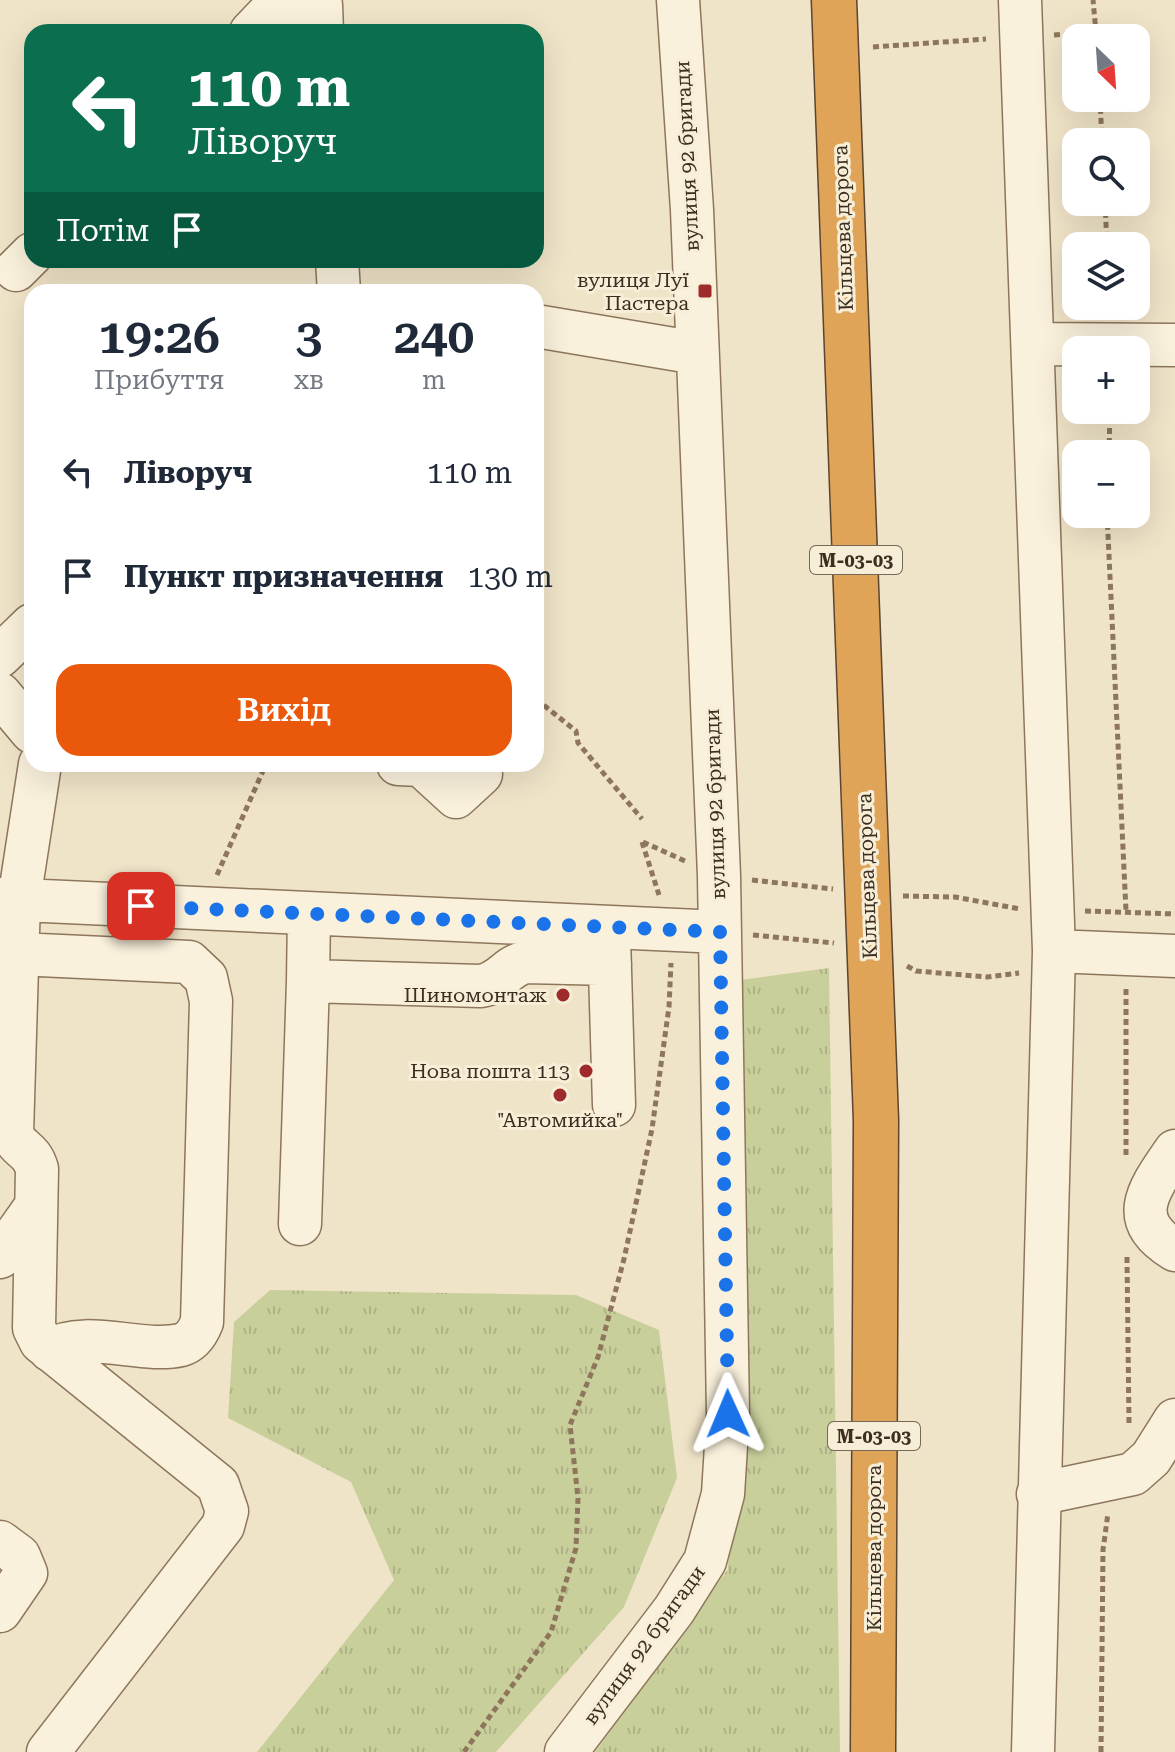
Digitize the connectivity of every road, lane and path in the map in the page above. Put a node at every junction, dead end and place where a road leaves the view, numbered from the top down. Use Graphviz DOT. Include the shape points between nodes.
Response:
graph roads {
  1 [pos="678,0"];
  2 [pos="834,0"];
  3 [pos="1020,0"];
  4 [pos="1093,0"];
  5 [pos="259,24"];
  6 [pos="322,24"];
  7 [pos="1095,24"];
  8 [pos="1052,35"];
  9 [pos="1062,35"];
  10 [pos="995,38"];
  11 [pos="884,46"];
  12 [pos="544,327"];
  13 [pos="1033,344"];
  14 [pos="1175,345"];
  15 [pos="697,353"];
  16 [pos="1108,528"];
  17 [pos="24,633"];
  18 [pos="0,656"];
  19 [pos="0,694"];
  20 [pos="544,705"];
  21 [pos="24,722"];
  22 [pos="38,772"];
  23 [pos="262,772"];
  24 [pos="429,772"];
  25 [pos="481,774"];
  26 [pos="642,819"];
  27 [pos="642,842"];
  28 [pos="10,900"];
  29 [pos="202,909"];
  30 [pos="309,914"];
  31 [pos="1175,914"];
  32 [pos="671,930"];
  33 [pos="720,932"];
  34 [pos="609,946"];
  35 [pos="1054,951"];
  36 [pos="18,954"];
  37 [pos="1175,956"];
  38 [pos="1126,976"];
  39 [pos="308,981"];
  40 [pos="614,1105"];
  41 [pos="1175,1151"];
  42 [pos="1127,1173"];
  43 [pos="36,1206"];
  44 [pos="300,1224"];
  45 [pos="1175,1250"];
  46 [pos="1127,1253"];
  47 [pos="0,1257"];
  48 [pos="50,1350"];
  49 [pos="1175,1420"];
  50 [pos="1149,1470"];
  51 [pos="1038,1494"];
  52 [pos="0,1542"];
  53 [pos="0,1611"];
  54 [pos="48,1752"];
  55 [pos="464,1752"];
  56 [pos="566,1752"];
  57 [pos="873,1752"];
  58 [pos="1033,1752"];
  59 [pos="1101,1752"];
  1 -- 15 [label="street, вулиця 92 бригади"];
  2 -- 57 [label="highway, Кільцева дорога / М-03-03" via="876,1120"];
  3 -- 13 [label="street"];
  4 -- 7 [label="path"];
  5 -- 6 [label="street" via="275,7 321,5"];
  8 -- 9 [label="path"];
  10 -- 11 [label="path"];
  12 -- 15 [label="street"];
  13 -- 14 [label="street"];
  13 -- 35 [label="street"];
  15 -- 33 [label="street, вулиця 92 бригади"];
  16 -- 31 [label="path" via="1126,911"];
  17 -- 18 [label="street"];
  19 -- 21 [label="street"];
  20 -- 26 [label="path" via="576,731 578,743"];
  22 -- 28 [label="street"];
  23 -- 29 [label="path"];
  24 -- 25 [label="street" via="456,797"];
  27 -- 32 [label="path"];
  28 -- 29 [label="street"];
  28 -- 36 [label="street"];
  29 -- 30 [label="street"];
  30 -- 34 [label="street"];
  30 -- 39 [label="street"];
  32 -- 33 [label="street"];
  32 -- 34 [label="street"];
  32 -- 55 [label="path" via="669,1007 652,1129 598,1357 570,1425 578,1498 576,1548 551,1632"];
  33 -- 56 [label="street, вулиця 92 бригади" via="728,1414 723,1494 705,1561"];
  34 -- 39 [label="street" via="518,964 499,981 480,986"];
  34 -- 40 [label="street"];
  35 -- 37 [label="street"];
  35 -- 51 [label="street"];
  36 -- 43 [label="street" via="12,1134 34,1160"];
  36 -- 48 [label="street" via="189,962 206,978 211,1001 198,1332 182,1345 70,1342"];
  38 -- 42 [label="path"];
  39 -- 44 [label="street"];
  41 -- 45 [label="street" via="1149,1191 1144,1213 1157,1239"];
  43 -- 47 [label="street"];
  43 -- 48 [label="street" via="33,1321 36,1335"];
  46 -- 50 [label="path" via="1130,1445"];
  48 -- 54 [label="street" via="218,1485 227,1511 223,1526"];
  49 -- 50 [label="street"];
  50 -- 51 [label="street"];
  50 -- 59 [label="path" via="1110,1500 1103,1550"];
  51 -- 58 [label="street"];
  52 -- 53 [label="street" via="19,1556 26,1573"];
}
